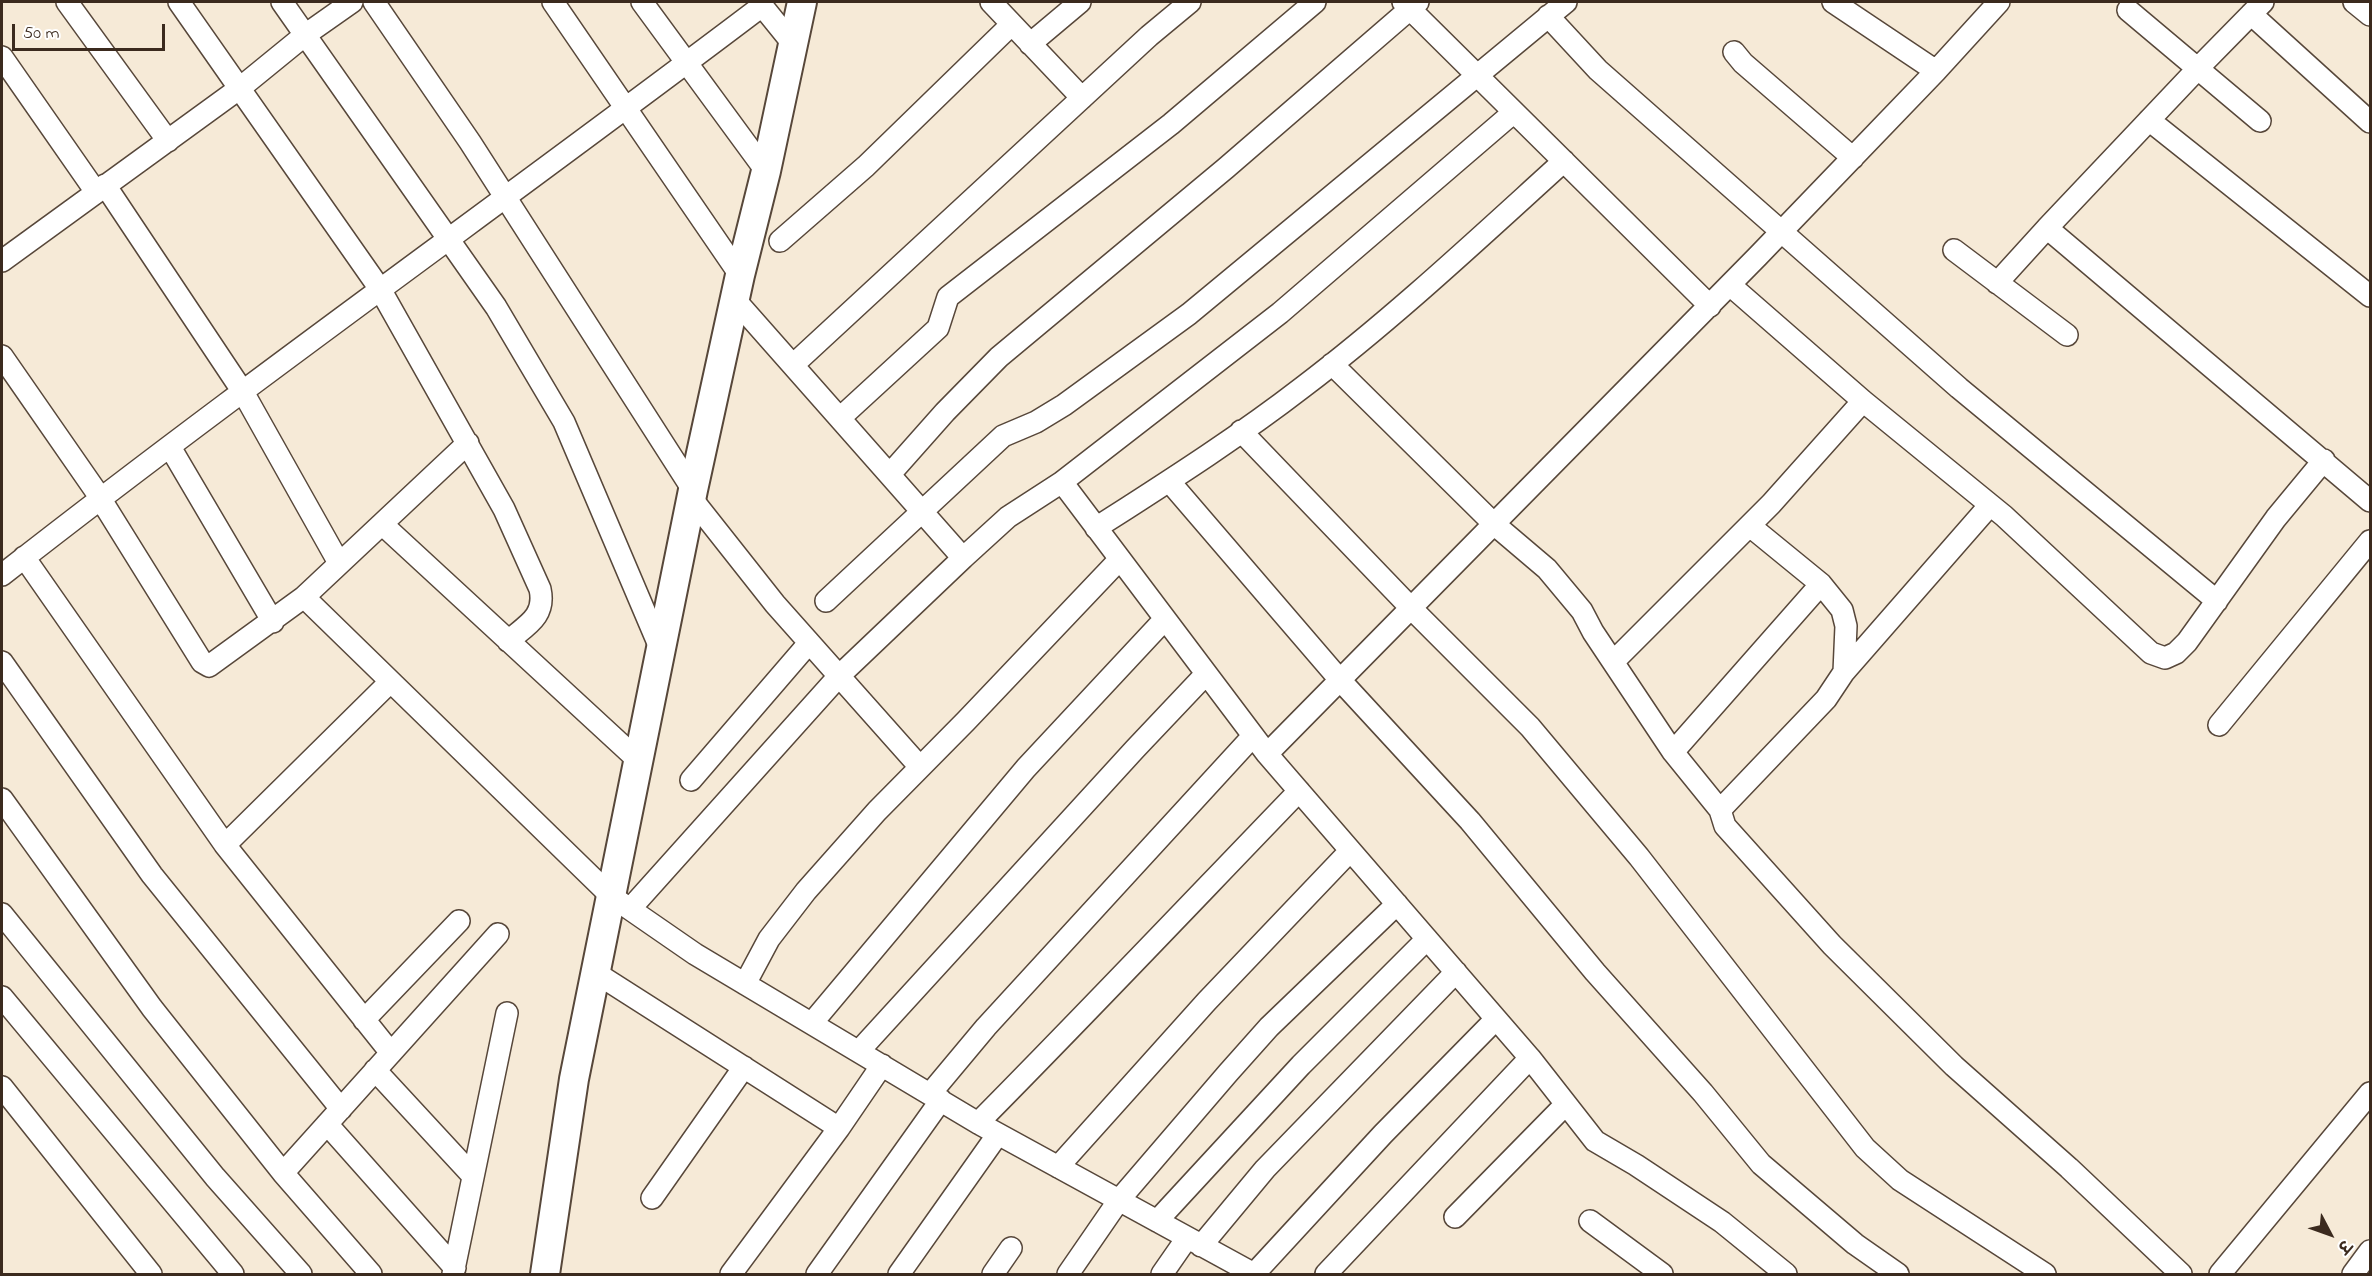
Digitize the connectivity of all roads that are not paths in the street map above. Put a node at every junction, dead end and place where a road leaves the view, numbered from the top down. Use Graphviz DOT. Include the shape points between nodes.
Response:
graph roads {
  1 [pos="68,2"];
  2 [pos="180,2"];
  3 [pos="282,2"];
  4 [pos="352,2"];
  5 [pos="374,2"];
  6 [pos="553,2"];
  7 [pos="642,2"];
  8 [pos="802,2"];
  9 [pos="991,2"];
  10 [pos="1080,2"];
  11 [pos="1190,2"];
  12 [pos="1315,2"];
  13 [pos="1566,2"];
  14 [pos="1833,2"];
  15 [pos="1999,2"];
  16 [pos="2354,2"];
  17 [pos="760,4"];
  18 [pos="1410,4"];
  19 [pos="2258,8"];
  20 [pos="2128,10"];
  21 [pos="2370,15"];
  22 [pos="1548,16"];
  23 [pos="1012,24"];
  24 [pos="305,36"];
  25 [pos="1030,44"];
  26 [pos="793,45"];
  27 [pos="1734,52"];
  28 [pos="2,57"];
  29 [pos="687,63"];
  30 [pos="2198,69"];
  31 [pos="1936,71"];
  32 [pos="1476,74"];
  33 [pos="240,88"];
  34 [pos="1082,98"];
  35 [pos="626,109"];
  36 [pos="1514,112"];
  37 [pos="2149,120"];
  38 [pos="2260,121"];
  39 [pos="2370,122"];
  40 [pos="168,141"];
  41 [pos="1853,158"];
  42 [pos="1564,161"];
  43 [pos="766,171"];
  44 [pos="101,188"];
  45 [pos="505,196"];
  46 [pos="2047,228"];
  47 [pos="1781,232"];
  48 [pos="449,240"];
  49 [pos="780,242"];
  50 [pos="1954,250"];
  51 [pos="2,261"];
  52 [pos="1997,283"];
  53 [pos="1730,285"];
  54 [pos="738,288"];
  55 [pos="380,289"];
  56 [pos="2370,296"];
  57 [pos="1710,306"];
  58 [pos="2067,335"];
  59 [pos="2,356"];
  60 [pos="1332,364"];
  61 [pos="793,365"];
  62 [pos="243,392"];
  63 [pos="1863,401"];
  64 [pos="840,418"];
  65 [pos="1241,431"];
  66 [pos="468,443"];
  67 [pos="170,447"];
  68 [pos="2324,460"];
  69 [pos="890,474"];
  70 [pos="1168,481"];
  71 [pos="1062,482"];
  72 [pos="692,494"];
  73 [pos="100,500"];
  74 [pos="2370,501"];
  75 [pos="1990,505"];
  76 [pos="923,511"];
  77 [pos="382,524"];
  78 [pos="1494,524"];
  79 [pos="1750,526"];
  80 [pos="1096,528"];
  81 [pos="2370,541"];
  82 [pos="24,557"];
  83 [pos="963,558"];
  84 [pos="1120,559"];
  85 [pos="339,563"];
  86 [pos="2,574"];
  87 [pos="1821,584"];
  88 [pos="304,597"];
  89 [pos="826,601"];
  90 [pos="2217,601"];
  91 [pos="1411,608"];
  92 [pos="1165,619"];
  93 [pos="273,622"];
  94 [pos="508,641"];
  95 [pos="809,643"];
  96 [pos="661,650"];
  97 [pos="1614,661"];
  98 [pos="2,662"];
  99 [pos="1844,672"];
  100 [pos="1206,674"];
  101 [pos="839,676"];
  102 [pos="1340,680"];
  103 [pos="390,682"];
  104 [pos="2219,725"];
  105 [pos="1253,736"];
  106 [pos="1673,753"];
  107 [pos="1267,754"];
  108 [pos="639,761"];
  109 [pos="920,767"];
  110 [pos="691,780"];
  111 [pos="1299,791"];
  112 [pos="2,799"];
  113 [pos="1720,810"];
  114 [pos="225,845"];
  115 [pos="1350,850"];
  116 [pos="621,903"];
  117 [pos="1397,904"];
  118 [pos="2,914"];
  119 [pos="459,921"];
  120 [pos="498,934"];
  121 [pos="1427,939"];
  122 [pos="1456,972"];
  123 [pos="596,973"];
  124 [pos="745,984"];
  125 [pos="2,997"];
  126 [pos="507,1013"];
  127 [pos="1496,1019"];
  128 [pos="364,1020"];
  129 [pos="812,1023"];
  130 [pos="859,1051"];
  131 [pos="391,1053"];
  132 [pos="1530,1058"];
  133 [pos="882,1065"];
  134 [pos="744,1067"];
  135 [pos="375,1071"];
  136 [pos="2,1087"];
  137 [pos="935,1097"];
  138 [pos="2368,1100"];
  139 [pos="1566,1104"];
  140 [pos="334,1116"];
  141 [pos="978,1123"];
  142 [pos="839,1128"];
  143 [pos="998,1134"];
  144 [pos="1058,1167"];
  145 [pos="283,1173"];
  146 [pos="474,1176"];
  147 [pos="652,1198"];
  148 [pos="1119,1200"];
  149 [pos="1455,1218"];
  150 [pos="1157,1221"];
  151 [pos="1590,1221"];
  152 [pos="1194,1242"];
  153 [pos="1011,1248"];
  154 [pos="2370,1251"];
  155 [pos="1229,1269"];
  156 [pos="454,1271"];
  157 [pos="1254,1274"];
  158 [pos="151,1275"];
  159 [pos="233,1275"];
  160 [pos="301,1275"];
  161 [pos="371,1275"];
  162 [pos="545,1275"];
  163 [pos="731,1275"];
  164 [pos="817,1275"];
  165 [pos="899,1275"];
  166 [pos="993,1275"];
  167 [pos="1068,1275"];
  168 [pos="1162,1275"];
  169 [pos="1326,1275"];
  170 [pos="1662,1275"];
  171 [pos="1786,1275"];
  172 [pos="1898,1275"];
  173 [pos="2045,1275"];
  174 [pos="2181,1275"];
  175 [pos="2220,1275"];
  176 [pos="2353,1275"];
  1 -- 40 [label="street"];
  2 -- 33 [label="street"];
  3 -- 24 [label="street"];
  4 -- 24 [label="street"];
  5 -- 45 [label="street"];
  6 -- 35 [label="street"];
  7 -- 29 [label="street"];
  8 -- 26 [label="street"];
  9 -- 23 [label="street"];
  10 -- 25 [label="street"];
  11 -- 34 [label="street"];
  12 -- 64 [label="street" via="1171,124 948,297 938,328"];
  13 -- 22 [label="street"];
  14 -- 31 [label="street"];
  15 -- 31 [label="street"];
  16 -- 21 [label="street"];
  17 -- 26 [label="street"];
  17 -- 29 [label="street"];
  18 -- 32 [label="street"];
  18 -- 69 [label="street" via="1226,168 999,357"];
  19 -- 30 [label="street"];
  19 -- 39 [label="street"];
  20 -- 30 [label="street"];
  22 -- 32 [label="street"];
  22 -- 47 [label="street" via="1598,70"];
  23 -- 25 [label="street"];
  23 -- 49 [label="street" via="866,166"];
  24 -- 33 [label="street"];
  24 -- 48 [label="street"];
  25 -- 34 [label="street"];
  26 -- 43 [label="street"];
  27 -- 41 [label="street"];
  28 -- 44 [label="street"];
  29 -- 35 [label="street"];
  29 -- 43 [label="street"];
  30 -- 37 [label="street"];
  30 -- 38 [label="street"];
  31 -- 41 [label="street"];
  32 -- 36 [label="street"];
  32 -- 76 [label="street" via="1189,314 1064,405 1003,436"];
  33 -- 40 [label="street"];
  33 -- 55 [label="street"];
  34 -- 61 [label="street"];
  35 -- 45 [label="street"];
  35 -- 54 [label="street"];
  36 -- 42 [label="street"];
  36 -- 71 [label="street" via="1280,313"];
  37 -- 46 [label="street"];
  37 -- 56 [label="street"];
  40 -- 44 [label="street"];
  41 -- 47 [label="street"];
  42 -- 57 [label="street"];
  42 -- 60 [label="street" via="1424,288"];
  43 -- 54 [label="street"];
  44 -- 51 [label="street"];
  44 -- 62 [label="street"];
  45 -- 48 [label="street"];
  45 -- 72 [label="street"];
  46 -- 52 [label="street"];
  46 -- 68 [label="street"];
  47 -- 53 [label="street"];
  47 -- 90 [label="street" via="1959,388"];
  48 -- 55 [label="street"];
  48 -- 96 [label="street" via="496,307 564,422"];
  50 -- 52 [label="street"];
  52 -- 58 [label="street"];
  53 -- 57 [label="street"];
  53 -- 63 [label="street"];
  54 -- 61 [label="street"];
  54 -- 72 [label="street"];
  55 -- 62 [label="street"];
  55 -- 66 [label="street"];
  57 -- 78 [label="street"];
  59 -- 73 [label="street"];
  60 -- 65 [label="street"];
  60 -- 78 [label="street"];
  61 -- 64 [label="street"];
  62 -- 67 [label="street"];
  62 -- 85 [label="street"];
  63 -- 75 [label="street"];
  63 -- 79 [label="street"];
  64 -- 69 [label="street"];
  65 -- 70 [label="street"];
  65 -- 91 [label="street"];
  66 -- 77 [label="street"];
  66 -- 94 [label="street" via="504,509 542,597 540,613"];
  67 -- 73 [label="street"];
  67 -- 93 [label="street"];
  68 -- 74 [label="street"];
  68 -- 90 [label="street" via="2276,518"];
  69 -- 76 [label="street"];
  70 -- 80 [label="street"];
  70 -- 102 [label="street"];
  71 -- 80 [label="street"];
  71 -- 83 [label="street" via="1008,517"];
  72 -- 95 [label="street"];
  72 -- 96 [label="street"];
  73 -- 82 [label="street"];
  73 -- 93 [label="street" via="204,664 214,665"];
  75 -- 90 [label="street" via="2151,653 2165,658 2176,652"];
  75 -- 99 [label="street"];
  76 -- 83 [label="street"];
  76 -- 89 [label="street"];
  77 -- 85 [label="street"];
  77 -- 94 [label="street"];
  78 -- 91 [label="street"];
  78 -- 97 [label="street" via="1547,570 1582,611"];
  79 -- 87 [label="street"];
  79 -- 97 [label="street"];
  80 -- 84 [label="street"];
  81 -- 104 [label="street"];
  82 -- 86 [label="street"];
  82 -- 114 [label="street"];
  83 -- 101 [label="street"];
  84 -- 92 [label="street"];
  84 -- 109 [label="street"];
  85 -- 88 [label="street"];
  87 -- 99 [label="street" via="1842,610 1846,626"];
  87 -- 106 [label="street"];
  88 -- 93 [label="street"];
  88 -- 103 [label="street"];
  91 -- 102 [label="street"];
  91 -- 173 [label="street" via="1537,736 1646,866 1865,1148 1900,1180"];
  92 -- 100 [label="street"];
  92 -- 129 [label="street" via="1026,768"];
  94 -- 108 [label="street"];
  95 -- 101 [label="street"];
  95 -- 110 [label="street"];
  96 -- 108 [label="street"];
  97 -- 106 [label="street"];
  98 -- 140 [label="street" via="152,875"];
  99 -- 113 [label="street" via="1826,699"];
  100 -- 105 [label="street"];
  100 -- 130 [label="street"];
  101 -- 109 [label="street"];
  101 -- 116 [label="street"];
  102 -- 107 [label="street"];
  102 -- 172 [label="street" via="1470,821 1594,972 1761,1164"];
  103 -- 114 [label="street"];
  103 -- 116 [label="street"];
  105 -- 107 [label="street"];
  105 -- 137 [label="street" via="994,1018"];
  106 -- 113 [label="street"];
  107 -- 111 [label="street"];
  108 -- 116 [label="street"];
  109 -- 124 [label="street" via="806,891 769,939"];
  111 -- 115 [label="street"];
  111 -- 141 [label="street"];
  112 -- 145 [label="street" via="152,1008"];
  113 -- 174 [label="street" via="1725,826 1832,945 1954,1066"];
  114 -- 128 [label="street"];
  115 -- 117 [label="street"];
  115 -- 144 [label="street"];
  116 -- 123 [label="street"];
  116 -- 124 [label="street"];
  117 -- 121 [label="street"];
  117 -- 148 [label="street" via="1269,1027"];
  118 -- 160 [label="street" via="215,1177"];
  119 -- 128 [label="street"];
  120 -- 131 [label="street"];
  121 -- 122 [label="street"];
  121 -- 150 [label="street" via="1301,1065"];
  122 -- 127 [label="street"];
  122 -- 152 [label="street"];
  123 -- 134 [label="street"];
  123 -- 162 [label="street" via="574,1079"];
  124 -- 129 [label="street"];
  125 -- 159 [label="street"];
  126 -- 146 [label="street"];
  127 -- 132 [label="street"];
  127 -- 157 [label="street"];
  128 -- 131 [label="street"];
  129 -- 130 [label="street"];
  130 -- 133 [label="street"];
  131 -- 135 [label="street"];
  132 -- 139 [label="street"];
  132 -- 169 [label="street"];
  133 -- 137 [label="street"];
  133 -- 142 [label="street"];
  134 -- 142 [label="street"];
  134 -- 147 [label="street"];
  135 -- 140 [label="street"];
  135 -- 146 [label="street"];
  136 -- 158 [label="street"];
  137 -- 141 [label="street"];
  137 -- 164 [label="street"];
  138 -- 175 [label="street"];
  139 -- 149 [label="street"];
  139 -- 171 [label="street" via="1595,1141 1722,1222"];
  140 -- 145 [label="street"];
  140 -- 156 [label="street"];
  141 -- 143 [label="street"];
  142 -- 163 [label="street"];
  143 -- 144 [label="street"];
  143 -- 165 [label="street"];
  144 -- 148 [label="street"];
  145 -- 161 [label="street"];
  146 -- 156 [label="street"];
  148 -- 150 [label="street"];
  148 -- 167 [label="street"];
  150 -- 152 [label="street"];
  151 -- 170 [label="street"];
  152 -- 155 [label="street"];
  152 -- 168 [label="street"];
  153 -- 166 [label="street"];
  154 -- 176 [label="street"];
  155 -- 157 [label="street"];
}
